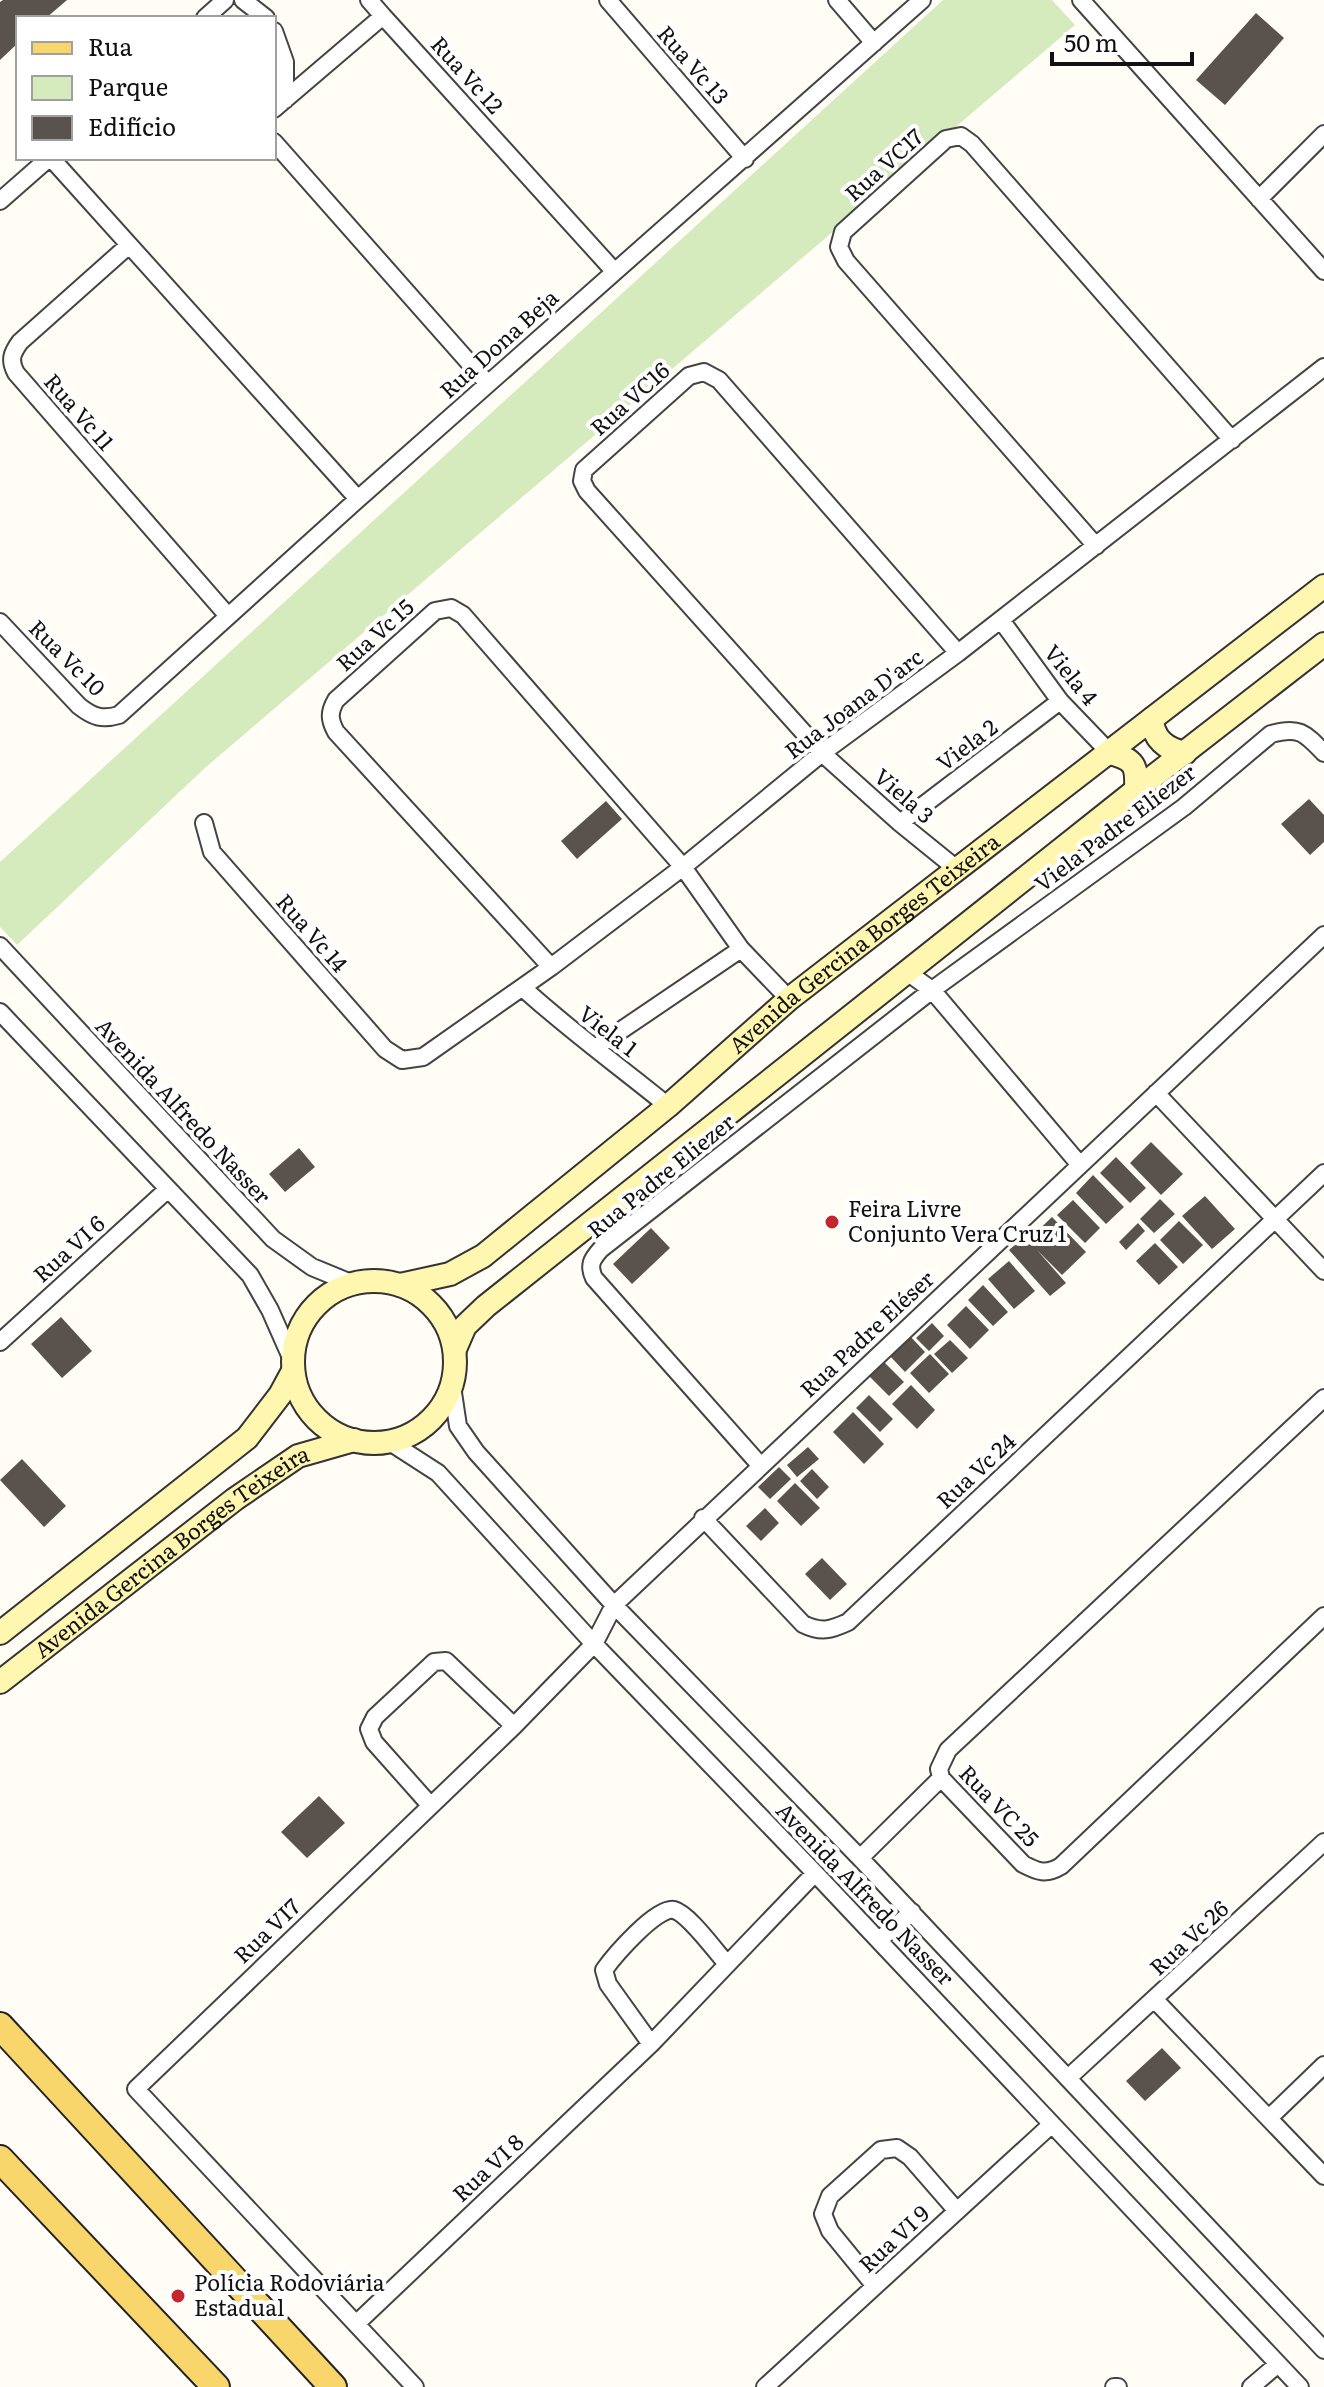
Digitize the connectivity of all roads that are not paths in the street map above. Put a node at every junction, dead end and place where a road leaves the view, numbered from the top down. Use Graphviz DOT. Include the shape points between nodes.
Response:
graph roads {
  1 [pos="225,0"];
  2 [pos="243,0"];
  3 [pos="369,0"];
  4 [pos="608,0"];
  5 [pos="837,0"];
  6 [pos="922,0"];
  7 [pos="1081,0"];
  8 [pos="207,16"];
  9 [pos="263,16"];
  10 [pos="383,16"];
  11 [pos="276,37"];
  12 [pos="874,43"];
  13 [pos="280,105"];
  14 [pos="1324,134"];
  15 [pos="276,144"];
  16 [pos="745,159"];
  17 [pos="48,160"];
  18 [pos="52,160"];
  19 [pos="1259,199"];
  20 [pos="0,201"];
  21 [pos="129,245"];
  22 [pos="614,271"];
  23 [pos="1324,271"];
  24 [pos="1324,367"];
  25 [pos="488,384"];
  26 [pos="1232,440"];
  27 [pos="358,499"];
  28 [pos="1096,546"];
  29 [pos="1324,586"];
  30 [pos="228,616"];
  31 [pos="1001,620"];
  32 [pos="0,622"];
  33 [pos="1324,644"];
  34 [pos="958,653"];
  35 [pos="1060,701"];
  36 [pos="106,719"];
  37 [pos="1152,719"];
  38 [pos="822,753"];
  39 [pos="1110,753"];
  40 [pos="1185,753"];
  41 [pos="1324,753"];
  42 [pos="1136,790"];
  43 [pos="204,823"];
  44 [pos="900,823"];
  45 [pos="683,867"];
  46 [pos="958,870"];
  47 [pos="1324,935"];
  48 [pos="0,946"];
  49 [pos="741,949"];
  50 [pos="551,967"];
  51 [pos="907,972"];
  52 [pos="523,988"];
  53 [pos="932,990"];
  54 [pos="789,999"];
  55 [pos="0,1012"];
  56 [pos="595,1048"];
  57 [pos="402,1060"];
  58 [pos="1156,1093"];
  59 [pos="668,1106"];
  60 [pos="1080,1165"];
  61 [pos="1324,1173"];
  62 [pos="168,1189"];
  63 [pos="1275,1219"];
  64 [pos="1324,1271"];
  65 [pos="351,1283"];
  66 [pos="400,1285"];
  67 [pos="0,1342"];
  68 [pos="455,1349"];
  69 [pos="293,1367"];
  70 [pos="452,1386"];
  71 [pos="1324,1398"];
  72 [pos="354,1440"];
  73 [pos="390,1442"];
  74 [pos="760,1465"];
  75 [pos="703,1518"];
  76 [pos="614,1605"];
  77 [pos="1324,1616"];
  78 [pos="0,1633"];
  79 [pos="594,1644"];
  80 [pos="0,1682"];
  81 [pos="514,1726"];
  82 [pos="941,1778"];
  83 [pos="430,1805"];
  84 [pos="1324,1842"];
  85 [pos="860,1858"];
  86 [pos="815,1873"];
  87 [pos="912,1912"];
  88 [pos="879,1940"];
  89 [pos="727,1964"];
  90 [pos="1155,2000"];
  91 [pos="0,2026"];
  92 [pos="651,2044"];
  93 [pos="1324,2065"];
  94 [pos="1068,2078"];
  95 [pos="1269,2118"];
  96 [pos="1052,2124"];
  97 [pos="0,2159"];
  98 [pos="1324,2176"];
  99 [pos="957,2211"];
  100 [pos="875,2286"];
  101 [pos="356,2324"];
  102 [pos="1318,2333"];
  103 [pos="1324,2350"];
  104 [pos="1278,2364"];
  105 [pos="216,2387"];
  106 [pos="333,2387"];
  107 [pos="415,2387"];
  108 [pos="765,2387"];
  109 [pos="1251,2387"];
  110 [pos="1300,2387"];
  1 -- 8 [label="street"];
  2 -- 9 [label="street"];
  3 -- 10 [label="street, Rua Vc 12"];
  4 -- 16 [label="street, Rua Vc 13"];
  5 -- 12 [label="street"];
  6 -- 12 [label="street, Rua Dona Beja"];
  7 -- 19 [label="street"];
  10 -- 13 [label="street"];
  10 -- 22 [label="street, Rua Vc 12"];
  11 -- 13 [label="street" via="285,62"];
  12 -- 16 [label="street, Rua Dona Beja"];
  14 -- 19 [label="street"];
  15 -- 25 [label="street"];
  16 -- 22 [label="street, Rua Dona Beja"];
  17 -- 20 [label="street"];
  18 -- 21 [label="street"];
  19 -- 23 [label="street"];
  21 -- 27 [label="street"];
  21 -- 30 [label="street, Rua Vc 11" via="20,342 11,362"];
  22 -- 25 [label="street, Rua Dona Beja"];
  24 -- 26 [label="street, Rua Joana D'arc"];
  25 -- 27 [label="street, Rua Dona Beja"];
  26 -- 28 [label="street, Rua Joana D'arc"];
  26 -- 28 [label="street, Rua VC17" via="972,144 961,136 946,139 843,232 839,247"];
  27 -- 30 [label="street, Rua Dona Beja"];
  28 -- 31 [label="street, Rua Joana D'arc"];
  29 -- 37 [label="main road, Avenida Gercina Borges Teixeira"];
  30 -- 36 [label="street, Rua Dona Beja" via="119,715"];
  31 -- 34 [label="street, Rua Joana D'arc"];
  31 -- 35 [label="street, Viela 4"];
  32 -- 36 [label="street, Rua Vc 10" via="79,706"];
  33 -- 40 [label="main road"];
  34 -- 38 [label="street, Rua Joana D'arc"];
  34 -- 38 [label="street, Rua VC16" via="719,380 704,372 689,376 584,470 582,481"];
  35 -- 39 [label="street, Viela 4"];
  35 -- 44 [label="street, Viela 2"];
  37 -- 39 [label="main road, Avenida Gercina Borges Teixeira"];
  37 -- 40 [label="main road" via="1160,741"];
  38 -- 44 [label="street, Viela 3"];
  38 -- 45 [label="street, Rua Joana D'arc"];
  39 -- 42 [label="main road" via="1132,763"];
  39 -- 46 [label="main road, Avenida Gercina Borges Teixeira"];
  40 -- 42 [label="main road"];
  41 -- 53 [label="street, Viela Padre Eliezer" via="1306,733 1271,734 1184,807"];
  42 -- 51 [label="main road"];
  43 -- 57 [label="street, Rua Vc 14" via="212,852 385,1049"];
  44 -- 46 [label="street, Viela 3"];
  45 -- 49 [label="street"];
  45 -- 50 [label="street, Rua Joana D'arc"];
  45 -- 50 [label="street, Rua Vc 15" via="463,615 451,608 435,611 336,700 330,721"];
  46 -- 54 [label="main road, Avenida Gercina Borges Teixeira"];
  47 -- 58 [label="street, Rua Padre Eléser"];
  48 -- 65 [label="street, Avenida Alfredo Nasser" via="273,1239 312,1267"];
  49 -- 54 [label="street"];
  49 -- 56 [label="street"];
  50 -- 52 [label="street, Rua Joana D'arc"];
  51 -- 53 [label="street"];
  51 -- 68 [label="main road" via="486,1306 465,1326"];
  52 -- 56 [label="street, Viela 1"];
  52 -- 57 [label="street, Rua Joana D'arc" via="423,1057"];
  53 -- 60 [label="street"];
  53 -- 74 [label="street, Rua Padre Eliezer" via="593,1259 594,1278"];
  54 -- 59 [label="main road, Avenida Gercina Borges Teixeira"];
  55 -- 62 [label="street"];
  56 -- 59 [label="street, Viela 1"];
  58 -- 60 [label="street, Rua Padre Eléser"];
  58 -- 63 [label="street"];
  59 -- 66 [label="main road, Avenida Gercina Borges Teixeira" via="483,1256 450,1274"];
  60 -- 74 [label="street, Rua Padre Eléser"];
  61 -- 63 [label="street, Rua Vc 24"];
  62 -- 67 [label="street, Rua VI 6"];
  62 -- 69 [label="street" via="250,1275"];
  63 -- 64 [label="street"];
  63 -- 75 [label="street, Rua Vc 24" via="848,1622 817,1631 803,1624"];
  65 -- 66 [label="main road" via="376,1280"];
  65 -- 69 [label="main road" via="327,1295 309,1313 297,1336"];
  66 -- 68 [label="main road" via="437,1310"];
  68 -- 70 [label="main road"];
  69 -- 72 [label="main road" via="300,1395 313,1415"];
  69 -- 78 [label="main road, Avenida Gercina Borges Teixeira" via="280,1395 247,1438"];
  70 -- 73 [label="main road" via="429,1423"];
  70 -- 76 [label="street, Avenida Alfredo Nasser" via="458,1426 476,1452"];
  71 -- 82 [label="street, Rua VC 25" via="948,1750 939,1769"];
  72 -- 73 [label="main road"];
  72 -- 80 [label="main road, Avenida Gercina Borges Teixeira" via="298,1456 235,1499"];
  73 -- 79 [label="street, Avenida Alfredo Nasser" via="438,1473"];
  74 -- 75 [label="street, Rua Padre Eléser"];
  75 -- 76 [label="street, Rua Padre Eléser"];
  76 -- 79 [label="street, Rua Padre Eléser"];
  76 -- 85 [label="street, Avenida Alfredo Nasser"];
  77 -- 82 [label="street, Rua VC 25" via="1050,1872 1023,1864"];
  79 -- 81 [label="street, Rua VI7"];
  79 -- 86 [label="street, Avenida Alfredo Nasser"];
  81 -- 83 [label="street, Rua VI7"];
  81 -- 83 [label="street" via="446,1661 434,1662 375,1717 369,1729 374,1742"];
  82 -- 85 [label="street"];
  83 -- 101 [label="street, Rua VI7" via="136,2089"];
  84 -- 90 [label="street, Rua Vc 26"];
  85 -- 87 [label="street, Avenida Alfredo Nasser"];
  86 -- 88 [label="street, Avenida Alfredo Nasser"];
  86 -- 89 [label="street, Rua VI 8"];
  87 -- 88 [label="street"];
  87 -- 94 [label="street, Avenida Alfredo Nasser"];
  88 -- 96 [label="street, Avenida Alfredo Nasser"];
  89 -- 92 [label="street, Rua VI 8"];
  89 -- 92 [label="street" via="674,1910 660,1911 613,1957 604,1970 608,1984"];
  90 -- 94 [label="street"];
  90 -- 95 [label="street, Rua Vc 26"];
  91 -- 106 [label="main road"];
  92 -- 101 [label="street, Rua VI 8"];
  93 -- 95 [label="street"];
  94 -- 102 [label="street, Avenida Alfredo Nasser"];
  95 -- 98 [label="street, Rua Vc 26"];
  96 -- 99 [label="street, Rua VI 9"];
  96 -- 104 [label="street, Avenida Alfredo Nasser"];
  97 -- 105 [label="main road"];
  99 -- 100 [label="street, Rua VI 9"];
  99 -- 100 [label="street" via="897,2148 881,2150 830,2196 823,2214 830,2231"];
  100 -- 108 [label="street, Rua VI 9"];
  101 -- 107 [label="street"];
  102 -- 103 [label="street, Avenida Alfredo Nasser"];
  104 -- 109 [label="street"];
  104 -- 110 [label="street, Avenida Alfredo Nasser"];
}
